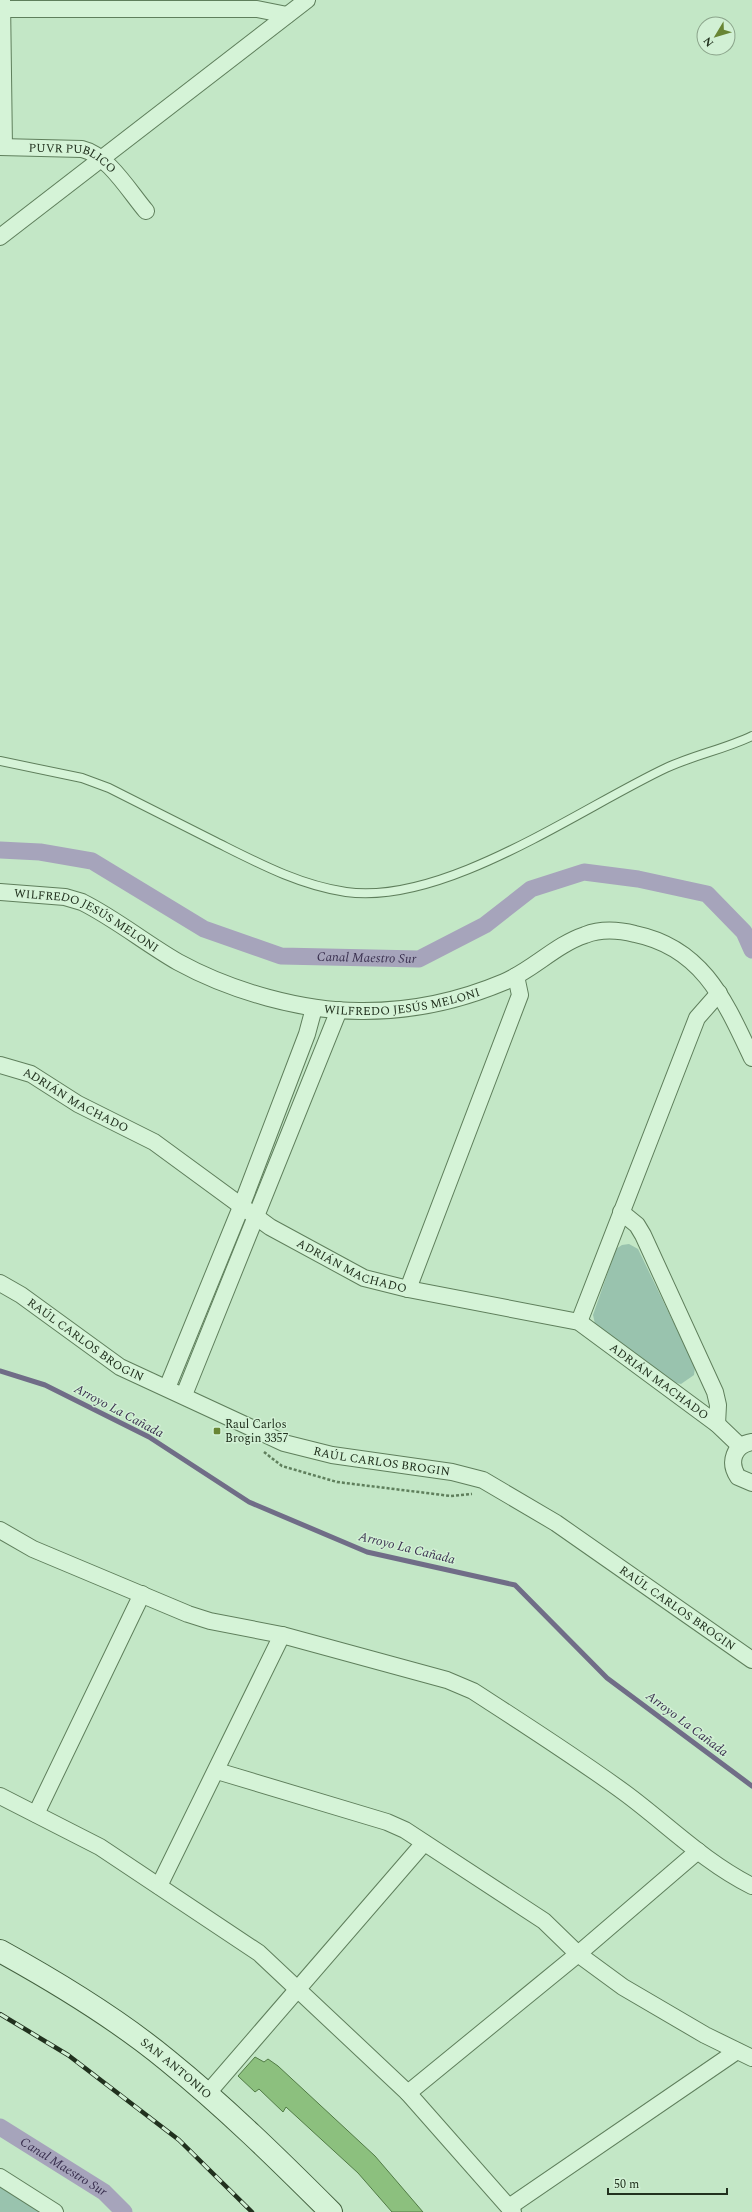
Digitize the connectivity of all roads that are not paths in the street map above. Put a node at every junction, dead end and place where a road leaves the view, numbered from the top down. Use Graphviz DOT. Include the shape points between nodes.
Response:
graph roads {
  1 [pos="307,0"];
  2 [pos="1,6"];
  3 [pos="287,15"];
  4 [pos="2,147"];
  5 [pos="102,159"];
  6 [pos="146,211"];
  7 [pos="0,237"];
  8 [pos="752,736"];
  9 [pos="0,761"];
  10 [pos="0,892"];
  11 [pos="516,976"];
  12 [pos="719,993"];
  13 [pos="314,1008"];
  14 [pos="339,1010"];
  15 [pos="752,1058"];
  16 [pos="0,1065"];
  17 [pos="241,1207"];
  18 [pos="621,1212"];
  19 [pos="256,1218"];
  20 [pos="0,1283"];
  21 [pos="408,1289"];
  22 [pos="579,1322"];
  23 [pos="167,1388"];
  24 [pos="184,1395"];
  25 [pos="718,1424"];
  26 [pos="746,1444"];
  27 [pos="752,1483"];
  28 [pos="0,1530"];
  29 [pos="142,1594"];
  30 [pos="282,1635"];
  31 [pos="752,1660"];
  32 [pos="217,1771"];
  33 [pos="0,1796"];
  34 [pos="36,1814"];
  35 [pos="424,1843"];
  36 [pos="698,1851"];
  37 [pos="159,1886"];
  38 [pos="752,1886"];
  39 [pos="0,1951"];
  40 [pos="578,1954"];
  41 [pos="297,1990"];
  42 [pos="737,2051"];
  43 [pos="752,2058"];
  44 [pos="408,2093"];
  45 [pos="207,2094"];
  46 [pos="0,2177"];
  47 [pos="511,2210"];
  48 [pos="55,2212"];
  49 [pos="331,2212"];
  1 -- 3 [label="street"];
  2 -- 3 [label="street" via="257,9"];
  2 -- 4 [label="street"];
  3 -- 5 [label="street"];
  4 -- 5 [label="street, PUVR PUBLICO" via="82,149 93,151"];
  5 -- 6 [label="street, PUVR PUBLICO"];
  5 -- 7 [label="street"];
  8 -- 9 [label="lane" via="667,767 461,872 400,890 374,894 339,890 278,873 109,788 82,778"];
  10 -- 13 [label="street, WILFREDO JESÚS MELONI" via="65,897 82,902 178,962 264,997"];
  11 -- 12 [label="street, WILFREDO JESÚS MELONI" via="584,935 611,931 651,937 674,949 706,975"];
  11 -- 14 [label="street, WILFREDO JESÚS MELONI" via="444,1003 425,1007"];
  11 -- 21 [label="street" via="520,995"];
  12 -- 15 [label="street, WILFREDO JESÚS MELONI"];
  12 -- 18 [label="street" via="697,1018"];
  13 -- 14 [label="street, WILFREDO JESÚS MELONI"];
  13 -- 17 [label="street"];
  14 -- 19 [label="street"];
  16 -- 17 [label="street, ADRIÁN MACHADO" via="31,1074 78,1104 154,1142"];
  17 -- 19 [label="street, ADRIÁN MACHADO"];
  17 -- 23 [label="street"];
  18 -- 22 [label="street"];
  18 -- 25 [label="street, ADRIÁN MACHADO" via="637,1225 644,1235 715,1392"];
  19 -- 21 [label="street, ADRIÁN MACHADO" via="364,1278"];
  19 -- 24 [label="street"];
  20 -- 23 [label="street, RAÚL CARLOS BROGIN" via="120,1367"];
  21 -- 22 [label="street, ADRIÁN MACHADO"];
  22 -- 25 [label="street, ADRIÁN MACHADO"];
  23 -- 24 [label="street, RAÚL CARLOS BROGIN"];
  24 -- 31 [label="street, RAÚL CARLOS BROGIN" via="284,1443 308,1451 452,1472 483,1480 556,1522"];
  25 -- 26 [label="street, ADRIÁN MACHADO"];
  26 -- 27 [label="street" via="733,1458 734,1471 744,1481"];
  28 -- 29 [label="street" via="33,1548"];
  29 -- 30 [label="street" via="210,1621"];
  29 -- 34 [label="street"];
  30 -- 32 [label="street"];
  30 -- 36 [label="street" via="448,1680 473,1691 626,1793"];
  32 -- 35 [label="street" via="387,1822"];
  32 -- 37 [label="street"];
  33 -- 34 [label="street"];
  34 -- 37 [label="street" via="100,1847"];
  35 -- 40 [label="street" via="544,1921"];
  35 -- 41 [label="street"];
  36 -- 38 [label="street" via="726,1872"];
  36 -- 40 [label="street"];
  37 -- 41 [label="street" via="259,1953"];
  39 -- 45 [label="main road, SAN ANTONIO" via="119,2024"];
  40 -- 42 [label="street" via="666,2014"];
  40 -- 44 [label="street"];
  41 -- 44 [label="street"];
  41 -- 45 [label="street"];
  42 -- 43 [label="street"];
  42 -- 47 [label="street"];
  44 -- 47 [label="street"];
  45 -- 49 [label="main road, SAN ANTONIO"];
  46 -- 48 [label="street"];
}
